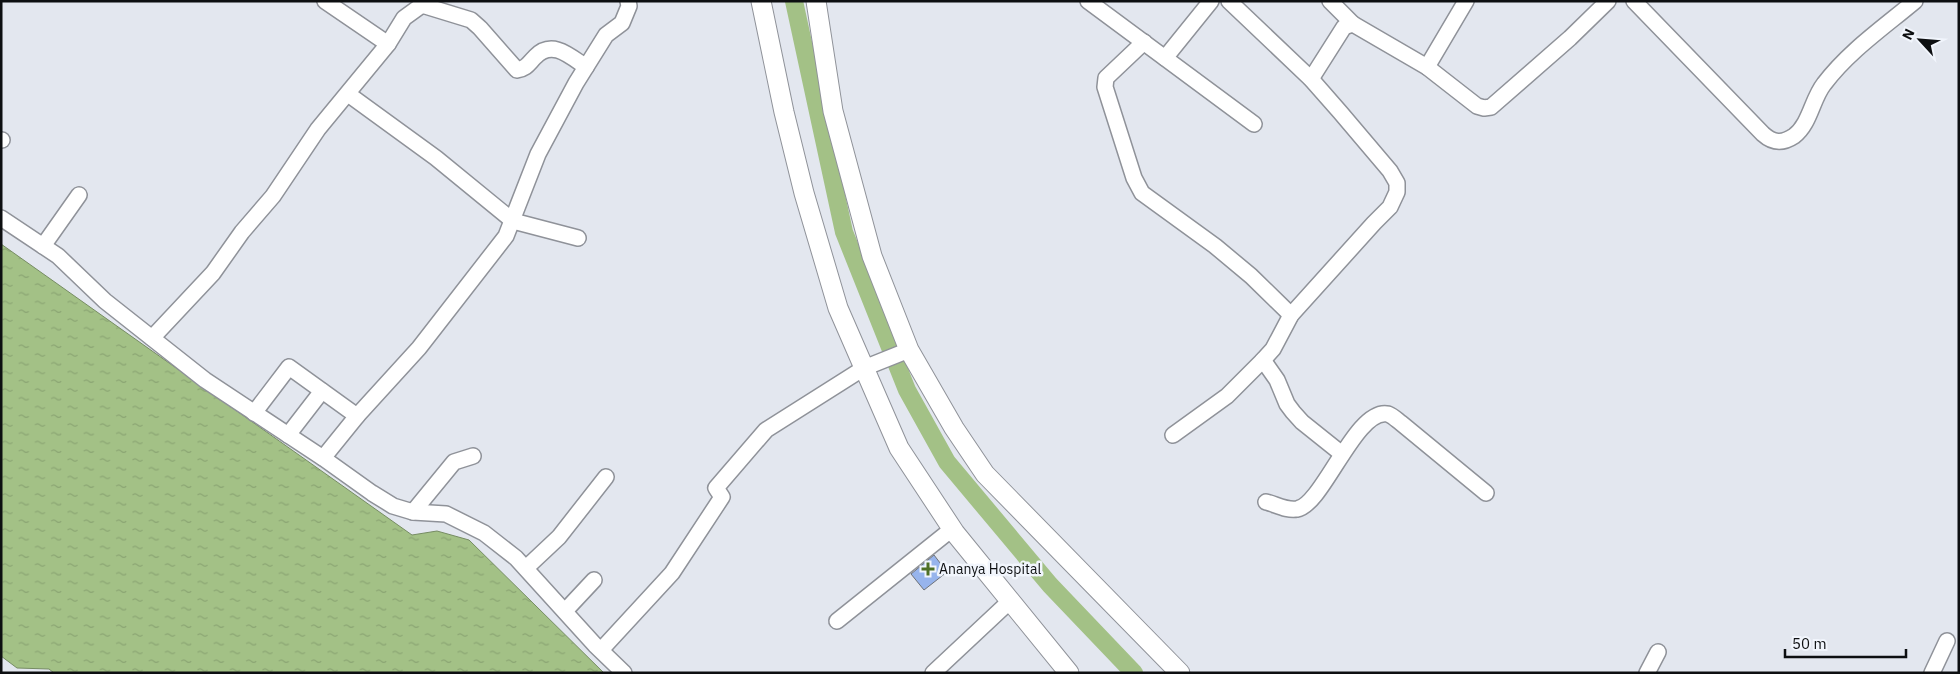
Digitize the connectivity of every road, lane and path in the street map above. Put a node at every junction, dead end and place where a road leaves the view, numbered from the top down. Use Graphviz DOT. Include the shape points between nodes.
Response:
graph roads {
  1 [pos="628,1"];
  2 [pos="762,1"];
  3 [pos="816,1"];
  4 [pos="1088,1"];
  5 [pos="1211,1"];
  6 [pos="1229,1"];
  7 [pos="1330,1"];
  8 [pos="1466,1"];
  9 [pos="1608,1"];
  10 [pos="1634,1"];
  11 [pos="1915,1"];
  12 [pos="335,4"];
  13 [pos="1353,24"];
  14 [pos="1144,42"];
  15 [pos="388,44"];
  16 [pos="1165,58"];
  17 [pos="586,67"];
  18 [pos="1428,67"];
  19 [pos="1311,79"];
  20 [pos="348,94"];
  21 [pos="1254,124"];
  22 [pos="79,195"];
  23 [pos="1,218"];
  24 [pos="513,221"];
  25 [pos="578,238"];
  26 [pos="43,246"];
  27 [pos="1291,315"];
  28 [pos="152,338"];
  29 [pos="905,352"];
  30 [pos="1263,360"];
  31 [pos="870,365"];
  32 [pos="322,391"];
  33 [pos="254,413"];
  34 [pos="357,416"];
  35 [pos="288,435"];
  36 [pos="1173,435"];
  37 [pos="1342,454"];
  38 [pos="473,456"];
  39 [pos="323,458"];
  40 [pos="606,478"];
  41 [pos="1486,492"];
  42 [pos="1266,502"];
  43 [pos="413,512"];
  44 [pos="952,528"];
  45 [pos="526,568"];
  46 [pos="594,580"];
  47 [pos="1010,601"];
  48 [pos="565,611"];
  49 [pos="837,621"];
  50 [pos="1947,641"];
  51 [pos="601,650"];
  52 [pos="1658,652"];
  53 [pos="624,673"];
  54 [pos="933,673"];
  55 [pos="1069,673"];
  56 [pos="1180,673"];
  57 [pos="1647,673"];
  58 [pos="1932,673"];
  1 -- 17 [label="street" via="622,23 606,35"];
  2 -- 31 [label="street" via="804,193 838,308"];
  3 -- 29 [label="street" via="833,111 872,256"];
  4 -- 14 [label="street"];
  5 -- 16 [label="street"];
  6 -- 19 [label="street"];
  7 -- 13 [label="street"];
  8 -- 18 [label="street"];
  9 -- 18 [label="street" via="1492,106 1477,106"];
  10 -- 11 [label="street" via="1763,134 1780,142 1800,131 1822,86 1836,69"];
  12 -- 15 [label="street"];
  13 -- 18 [label="street"];
  13 -- 19 [label="street" via="1344,27"];
  14 -- 16 [label="street"];
  14 -- 27 [label="street" via="1106,78 1105,87 1134,178 1142,193 1215,246"];
  15 -- 17 [label="street" via="404,18 422,5 471,20 517,70 526,68 542,50 552,48"];
  15 -- 20 [label="street"];
  16 -- 21 [label="street"];
  17 -- 24 [label="street" via="538,154"];
  19 -- 27 [label="street" via="1390,171 1397,183 1397,192 1390,207"];
  20 -- 24 [label="street" via="436,158"];
  20 -- 28 [label="street" via="318,129 273,196 213,273"];
  22 -- 26 [label="street"];
  23 -- 26 [label="street"];
  24 -- 25 [label="street"];
  24 -- 34 [label="street" via="506,236 419,348"];
  26 -- 28 [label="street"];
  27 -- 30 [label="street" via="1273,349"];
  28 -- 33 [label="street"];
  29 -- 31 [label="street"];
  29 -- 56 [label="street" via="986,474"];
  30 -- 36 [label="street" via="1226,396"];
  30 -- 37 [label="street" via="1293,412"];
  31 -- 44 [label="street" via="899,448"];
  31 -- 51 [label="street" via="766,430 716,488 722,497 672,573"];
  32 -- 33 [label="street" via="289,367"];
  32 -- 34 [label="street"];
  32 -- 35 [label="street"];
  33 -- 35 [label="street"];
  34 -- 39 [label="street"];
  35 -- 39 [label="street"];
  37 -- 41 [label="street" via="1371,419 1387,414"];
  37 -- 42 [label="street" via="1306,505 1297,510"];
  38 -- 43 [label="street" via="454,462"];
  39 -- 43 [label="street" via="393,506"];
  40 -- 45 [label="street" via="559,537"];
  43 -- 45 [label="street" via="446,514 484,533"];
  44 -- 47 [label="street"];
  44 -- 49 [label="street"];
  45 -- 48 [label="street"];
  46 -- 48 [label="street"];
  47 -- 54 [label="street"];
  47 -- 55 [label="street"];
  48 -- 51 [label="street"];
  50 -- 58 [label="street"];
  51 -- 53 [label="street"];
  52 -- 57 [label="street"];
}
